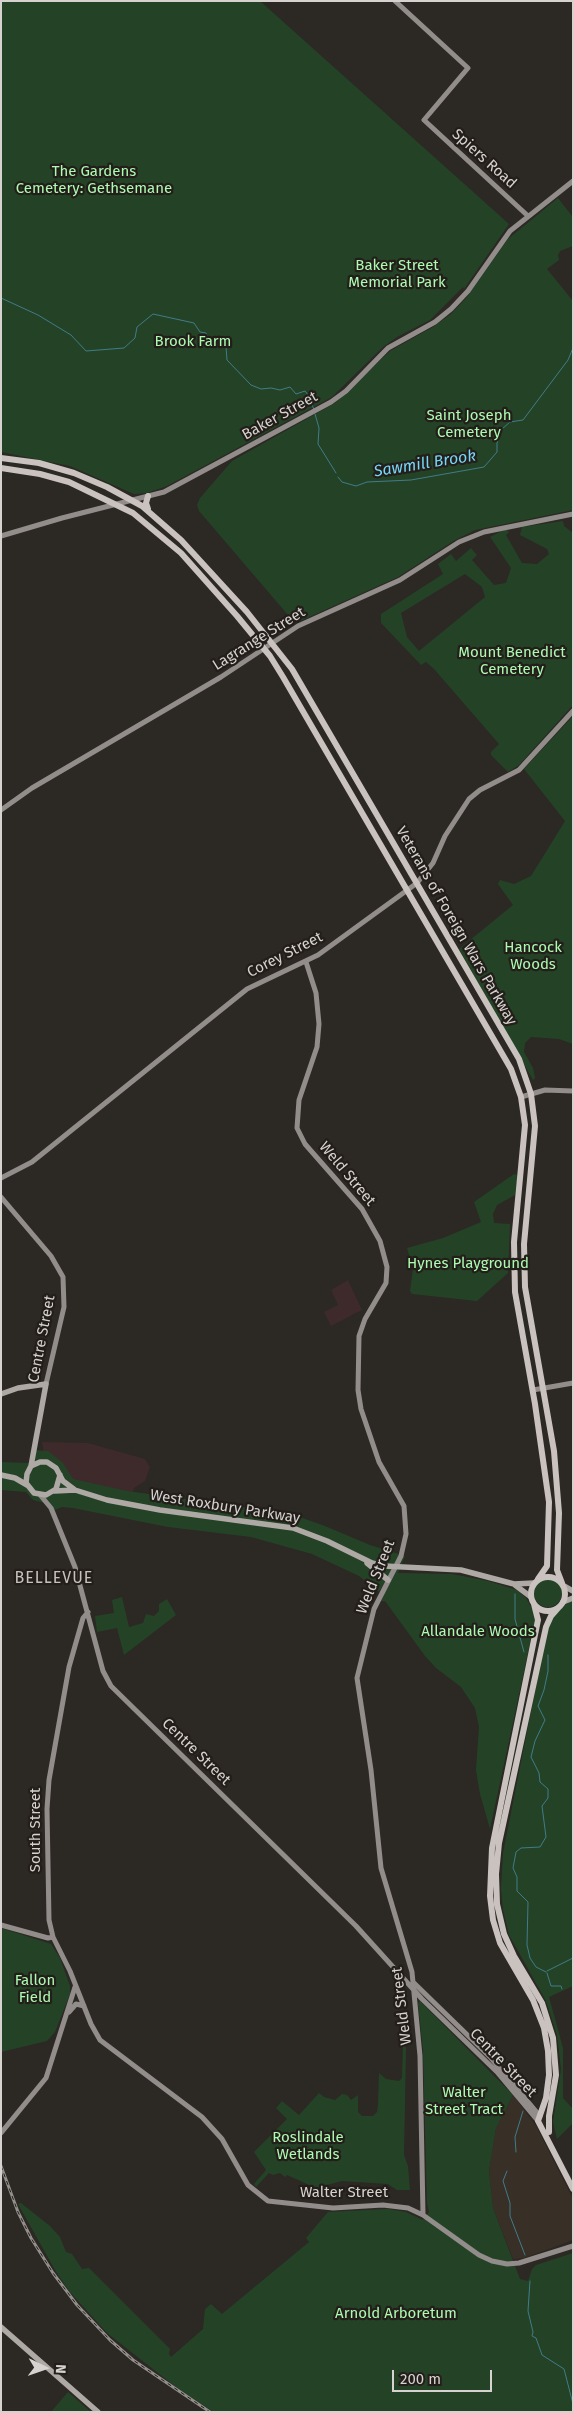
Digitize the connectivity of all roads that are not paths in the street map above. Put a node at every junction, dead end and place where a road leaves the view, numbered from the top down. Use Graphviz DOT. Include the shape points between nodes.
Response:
graph roads {
  1 [pos="395,1"];
  2 [pos="573,181"];
  3 [pos="528,216"];
  4 [pos="1,458"];
  5 [pos="1,468"];
  6 [pos="148,496"];
  7 [pos="131,499"];
  8 [pos="116,504"];
  9 [pos="148,510"];
  10 [pos="573,514"];
  11 [pos="1,536"];
  12 [pos="273,643"];
  13 [pos="264,648"];
  14 [pos="573,711"];
  15 [pos="1,810"];
  16 [pos="417,883"];
  17 [pos="408,889"];
  18 [pos="306,962"];
  19 [pos="573,1091"];
  20 [pos="531,1094"];
  21 [pos="521,1097"];
  22 [pos="1,1178"];
  23 [pos="520,1184"];
  24 [pos="530,1185"];
  25 [pos="1,1197"];
  26 [pos="573,1383"];
  27 [pos="46,1384"];
  28 [pos="543,1388"];
  29 [pos="532,1390"];
  30 [pos="1,1394"];
  31 [pos="36,1448"];
  32 [pos="47,1462"];
  33 [pos="30,1468"];
  34 [pos="60,1475"];
  35 [pos="2,1476"];
  36 [pos="13,1477"];
  37 [pos="27,1485"];
  38 [pos="75,1490"];
  39 [pos="53,1492"];
  40 [pos="41,1496"];
  41 [pos="52,1508"];
  42 [pos="361,1558"];
  43 [pos="395,1568"];
  44 [pos="388,1580"];
  45 [pos="536,1581"];
  46 [pos="514,1584"];
  47 [pos="563,1584"];
  48 [pos="573,1591"];
  49 [pos="531,1597"];
  50 [pos="573,1598"];
  51 [pos="534,1604"];
  52 [pos="561,1605"];
  53 [pos="88,1612"];
  54 [pos="1,1925"];
  55 [pos="53,1937"];
  56 [pos="528,1984"];
  57 [pos="414,1985"];
  58 [pos="76,1987"];
  59 [pos="78,1994"];
  60 [pos="84,2006"];
  61 [pos="70,2011"];
  62 [pos="67,2017"];
  63 [pos="102,2043"];
  64 [pos="539,2118"];
  65 [pos="549,2132"];
  66 [pos="1,2133"];
  67 [pos="573,2179"];
  68 [pos="573,2189"];
  69 [pos="423,2215"];
  70 [pos="573,2246"];
  71 [pos="1,2326"];
  72 [pos="98,2412"];
  1 -- 3 [label="street, Spiers Road" via="468,68 424,120"];
  2 -- 3 [label="street, Baker Street"];
  3 -- 6 [label="street, Baker Street" via="514,228 454,307 435,322 392,346 346,391 179,485"];
  4 -- 7 [label="highway, Veterans of Foreign Wars Parkway" via="68,471"];
  5 -- 8 [label="highway, Veterans of Foreign Wars Parkway" via="58,478"];
  6 -- 7 [label="street, Baker Street"];
  6 -- 9 [label="highway"];
  7 -- 8 [label="street, Baker Street"];
  7 -- 9 [label="highway, Veterans of Foreign Wars Parkway"];
  8 -- 11 [label="street, Baker Street"];
  8 -- 13 [label="highway, Veterans of Foreign Wars Parkway" via="143,520 172,545"];
  9 -- 12 [label="highway, Veterans of Foreign Wars Parkway" via="196,555"];
  10 -- 12 [label="street, Lagrange Street" via="468,538 400,580 303,624"];
  12 -- 13 [label="street, Lagrange Street"];
  12 -- 16 [label="highway, Veterans of Foreign Wars Parkway" via="297,678"];
  13 -- 15 [label="street, Lagrange Street"];
  13 -- 17 [label="highway, Veterans of Foreign Wars Parkway"];
  14 -- 16 [label="street, Corey Street" via="517,771 469,799 445,836 433,864"];
  16 -- 17 [label="street, Corey Street"];
  16 -- 20 [label="highway, Veterans of Foreign Wars Parkway" via="517,1056"];
  17 -- 18 [label="street, Corey Street"];
  17 -- 21 [label="highway, Veterans of Foreign Wars Parkway" via="505,1057"];
  18 -- 22 [label="street, Corey Street" via="247,989 32,1162"];
  18 -- 43 [label="street, Weld Street" via="316,993 319,1024 317,1047 299,1100 297,1128 306,1144 362,1209 380,1241 386,1260 386,1283 359,1336 358,1390 379,1462 404,1506 406,1534"];
  19 -- 20 [label="street"];
  20 -- 21 [label="street"];
  20 -- 24 [label="highway, Veterans of Foreign Wars Parkway" via="535,1126"];
  21 -- 23 [label="highway, Veterans of Foreign Wars Parkway" via="525,1131"];
  23 -- 24 [label="highway"];
  23 -- 29 [label="highway, Veterans of Foreign Wars Parkway" via="514,1286"];
  24 -- 28 [label="highway, Veterans of Foreign Wars Parkway" via="524,1281"];
  25 -- 27 [label="street, Centre Street" via="51,1256 63,1277 64,1307"];
  26 -- 28 [label="street"];
  27 -- 30 [label="main road"];
  27 -- 31 [label="main road, Centre Street"];
  28 -- 29 [label="street"];
  28 -- 47 [label="highway, Veterans of Foreign Wars Parkway" via="558,1488 557,1570"];
  29 -- 45 [label="highway, Veterans of Foreign Wars Parkway" via="546,1471 549,1514 547,1566"];
  31 -- 32 [label="main road" via="39,1456"];
  31 -- 33 [label="main road, Centre Street"];
  32 -- 33 [label="main road"];
  32 -- 34 [label="main road"];
  33 -- 36 [label="main road"];
  33 -- 37 [label="main road"];
  34 -- 38 [label="main road, West Roxbury Parkway"];
  34 -- 39 [label="main road" via="59,1485"];
  35 -- 36 [label="main road"];
  36 -- 37 [label="main road"];
  37 -- 40 [label="main road"];
  38 -- 39 [label="main road, West Roxbury Parkway"];
  38 -- 42 [label="main road, West Roxbury Parkway" via="149,1508 293,1528"];
  39 -- 40 [label="main road"];
  39 -- 41 [label="street, Centre Street"];
  40 -- 41 [label="street, Centre Street"];
  41 -- 53 [label="street, Centre Street"];
  42 -- 43 [label="main road, West Roxbury Parkway"];
  42 -- 44 [label="main road"];
  43 -- 44 [label="street, Weld Street"];
  43 -- 46 [label="main road, West Roxbury Parkway" via="461,1570"];
  44 -- 57 [label="street, Weld Street" via="374,1610 357,1678 381,1868"];
  45 -- 46 [label="main road, West Roxbury Parkway"];
  45 -- 47 [label="highway" via="550,1576"];
  45 -- 49 [label="highway"];
  46 -- 49 [label="main road, West Roxbury Parkway"];
  47 -- 48 [label="main road"];
  47 -- 52 [label="highway" via="566,1595"];
  49 -- 51 [label="highway"];
  50 -- 52 [label="main road"];
  51 -- 52 [label="highway" via="546,1611"];
  51 -- 56 [label="highway" via="538,1622 489,1872 496,1932 508,1960"];
  52 -- 56 [label="highway" via="546,1627 496,1868 496,1898 502,1928"];
  53 -- 55 [label="street, South Street" via="83,1618 69,1667 49,1780 49,1920"];
  53 -- 57 [label="street, Centre Street" via="103,1671 113,1688"];
  54 -- 55 [label="street"];
  55 -- 58 [label="street, South Street"];
  56 -- 64 [label="highway" via="542,2022 548,2051 549,2081"];
  56 -- 65 [label="highway" via="547,2014 555,2051 556,2080"];
  57 -- 64 [label="street, Centre Street" via="520,2090"];
  57 -- 69 [label="street, Weld Street" via="421,2094"];
  58 -- 59 [label="street, South Street"];
  58 -- 62 [label="street"];
  59 -- 60 [label="street, South Street"];
  59 -- 61 [label="street"];
  60 -- 61 [label="street" via="76,2004"];
  60 -- 63 [label="street, South Street"];
  61 -- 62 [label="street"];
  62 -- 66 [label="street" via="46,2078"];
  63 -- 69 [label="street, Walter Street" via="202,2117 222,2139 248,2185 263,2199 333,2208 398,2206"];
  64 -- 65 [label="highway, Centre Street"];
  64 -- 68 [label="highway, Centre Street"];
  65 -- 67 [label="highway, Centre Street"];
  69 -- 70 [label="street, Walter Street" via="471,2251 492,2261 519,2264"];
  71 -- 72 [label="main road"];
}
